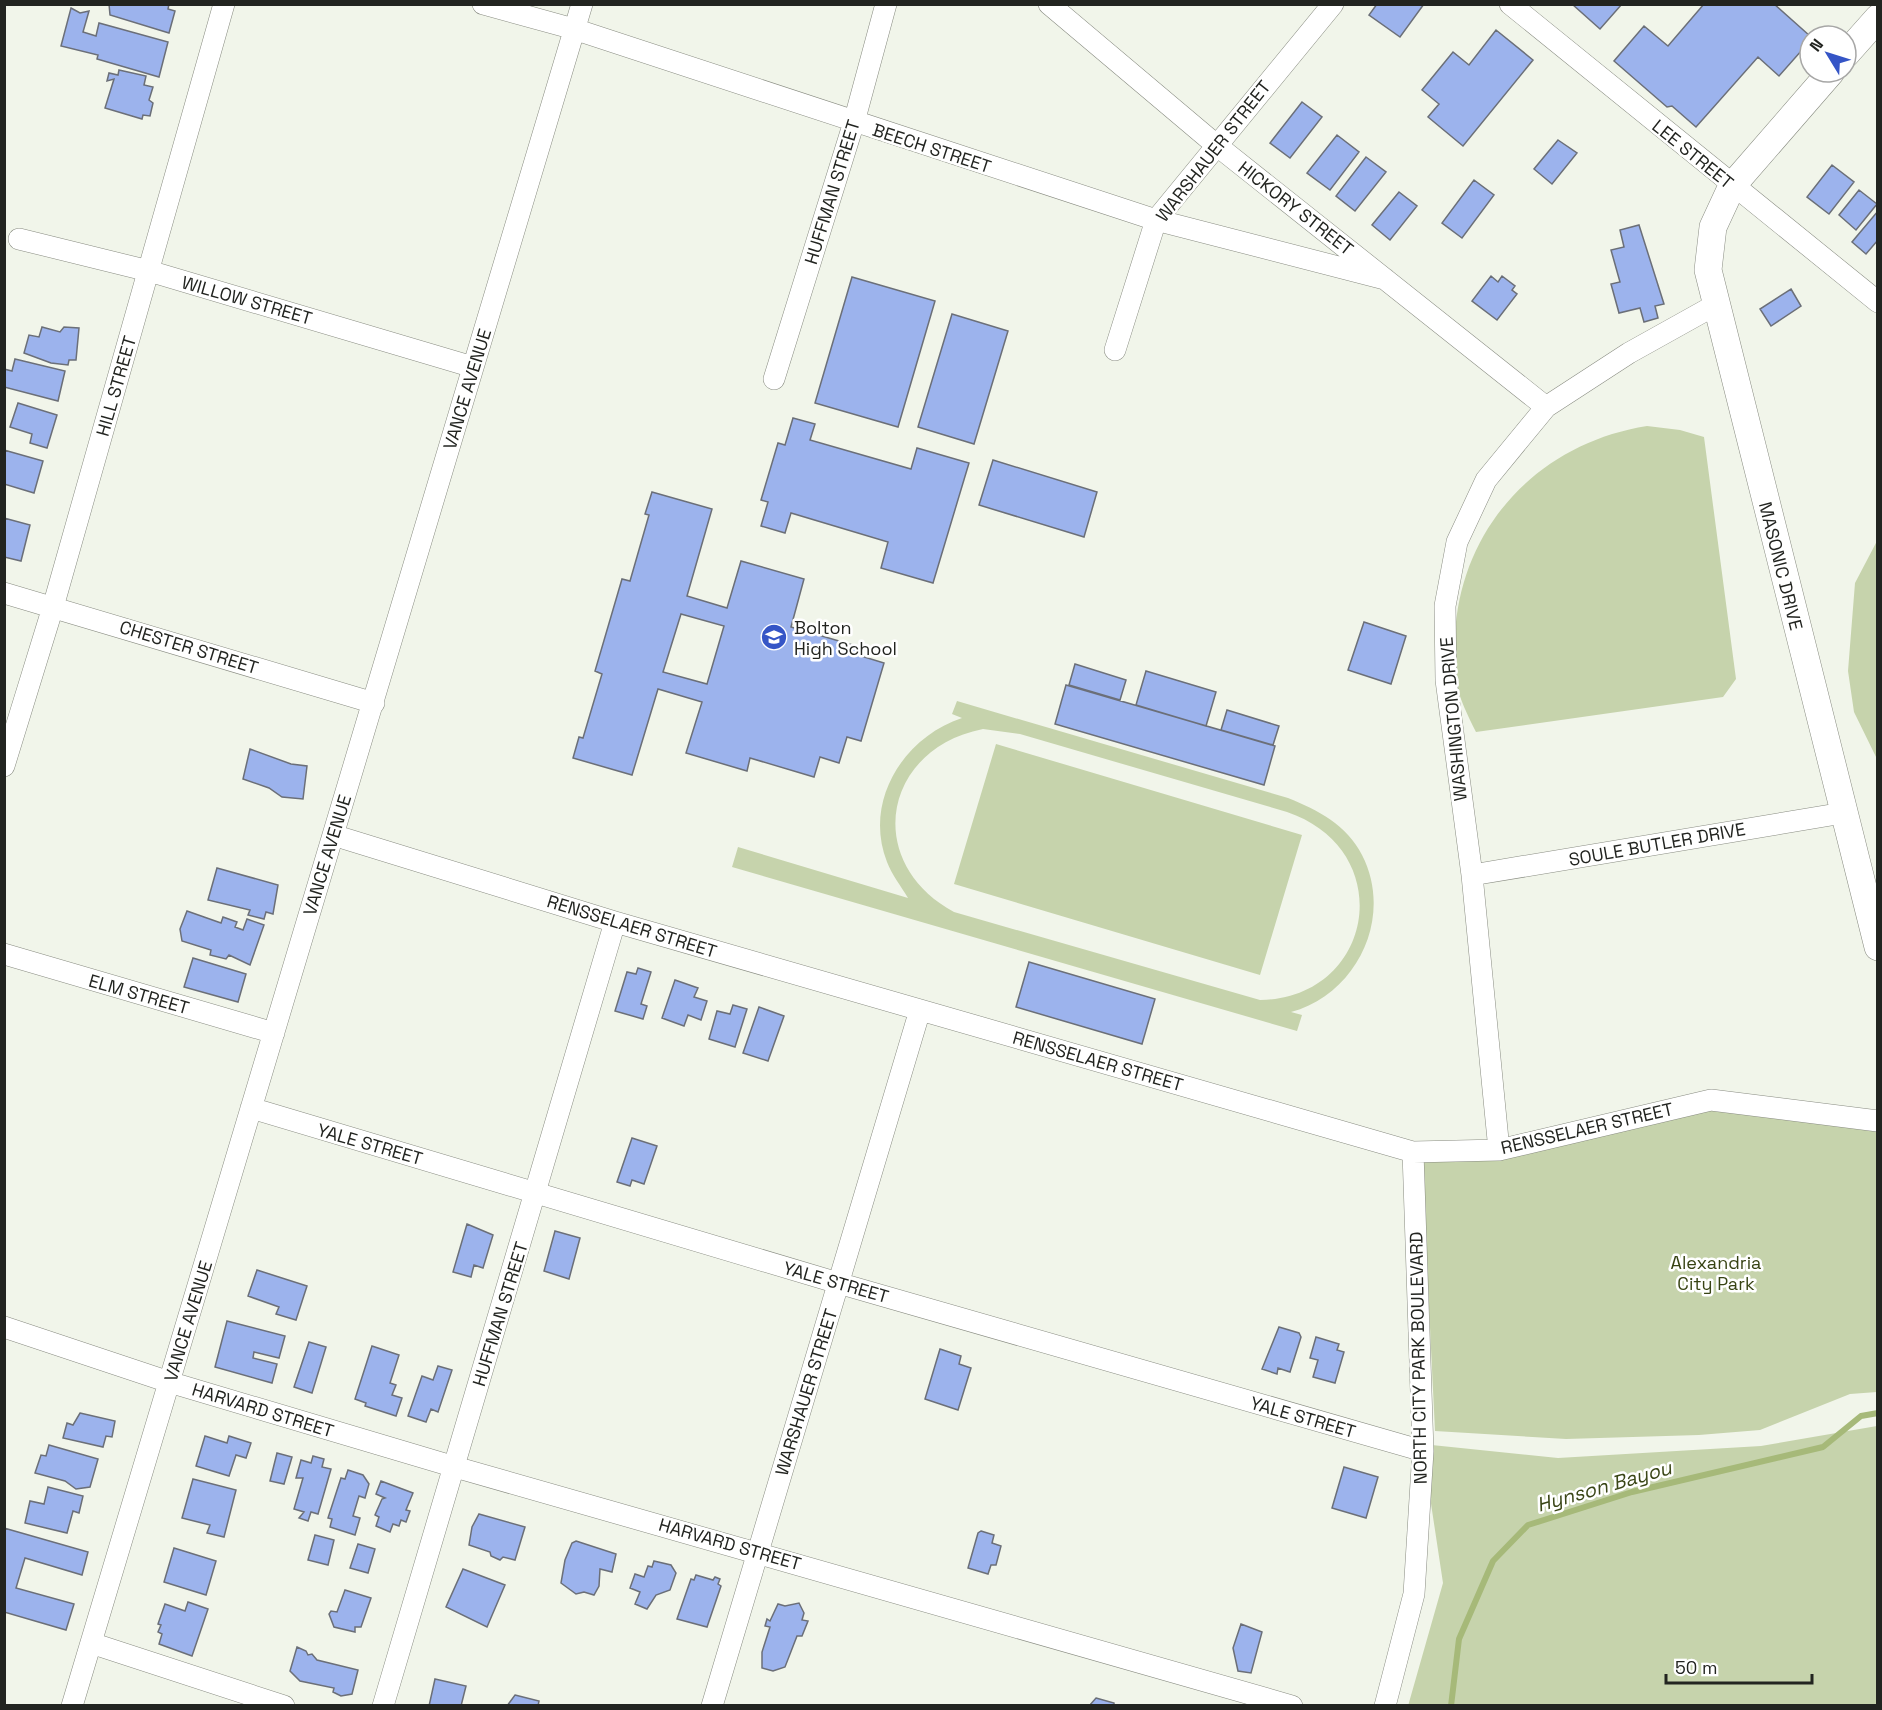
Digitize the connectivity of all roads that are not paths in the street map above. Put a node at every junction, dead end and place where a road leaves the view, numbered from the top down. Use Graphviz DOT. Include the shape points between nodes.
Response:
graph roads {
  1 [pos="225,4"];
  2 [pos="483,4"];
  3 [pos="582,4"];
  4 [pos="886,4"];
  5 [pos="1049,4"];
  6 [pos="1333,4"];
  7 [pos="1510,4"];
  8 [pos="1878,18"];
  9 [pos="574,29"];
  10 [pos="1858,40"];
  11 [pos="1821,84"];
  12 [pos="854,122"];
  13 [pos="1215,144"];
  14 [pos="1732,186"];
  15 [pos="1156,220"];
  16 [pos="19,239"];
  17 [pos="149,272"];
  18 [pos="1385,279"];
  19 [pos="1878,302"];
  20 [pos="1717,304"];
  21 [pos="1115,350"];
  22 [pos="473,367"];
  23 [pos="774,379"];
  24 [pos="1546,407"];
  25 [pos="4,593"];
  26 [pos="53,607"];
  27 [pos="374,703"];
  28 [pos="4,766"];
  29 [pos="1843,813"];
  30 [pos="333,835"];
  31 [pos="1472,875"];
  32 [pos="615,922"];
  33 [pos="1878,947"];
  34 [pos="4,954"];
  35 [pos="920,1010"];
  36 [pos="274,1033"];
  37 [pos="252,1108"];
  38 [pos="1878,1121"];
  39 [pos="1499,1150"];
  40 [pos="1413,1152"];
  41 [pos="536,1192"];
  42 [pos="838,1283"];
  43 [pos="4,1328"];
  44 [pos="169,1382"];
  45 [pos="1422,1451"];
  46 [pos="454,1467"];
  47 [pos="757,1552"];
  48 [pos="91,1643"];
  49 [pos="72,1706"];
  50 [pos="284,1706"];
  51 [pos="383,1706"];
  52 [pos="712,1706"];
  53 [pos="1292,1706"];
  54 [pos="1385,1706"];
  1 -- 17 [label="street, HILL STREET"];
  2 -- 9 [label="street, BEECH STREET"];
  3 -- 9 [label="street, VANCE AVENUE"];
  4 -- 12 [label="street, HUFFMAN STREET"];
  5 -- 13 [label="street, HICKORY STREET"];
  6 -- 13 [label="street, WARSHAUER STREET"];
  7 -- 14 [label="street, LEE STREET"];
  8 -- 10 [label="main road"];
  9 -- 12 [label="street, BEECH STREET"];
  9 -- 22 [label="street, VANCE AVENUE"];
  11 -- 14 [label="main road, MASONIC DRIVE"];
  12 -- 15 [label="street, BEECH STREET"];
  12 -- 23 [label="street, HUFFMAN STREET"];
  13 -- 15 [label="street, WARSHAUER STREET"];
  13 -- 18 [label="street, HICKORY STREET"];
  14 -- 19 [label="street, LEE STREET"];
  14 -- 20 [label="main road, MASONIC DRIVE" via="1713,227 1708,270"];
  15 -- 18 [label="street, BEECH STREET"];
  15 -- 21 [label="street, WARSHAUER STREET"];
  16 -- 17 [label="street, WILLOW STREET"];
  17 -- 22 [label="street, WILLOW STREET"];
  17 -- 26 [label="street, HILL STREET"];
  18 -- 24 [label="street, HICKORY STREET"];
  20 -- 24 [label="street, WASHINGTON DRIVE" via="1629,353"];
  20 -- 29 [label="main road, MASONIC DRIVE"];
  22 -- 27 [label="street, VANCE AVENUE"];
  24 -- 31 [label="street, WASHINGTON DRIVE" via="1486,480 1457,542 1445,606 1447,691"];
  25 -- 26 [label="street, CHESTER STREET"];
  26 -- 27 [label="street, CHESTER STREET"];
  26 -- 28 [label="street, HILL STREET"];
  27 -- 30 [label="street, VANCE AVENUE"];
  29 -- 31 [label="street, SOULE BUTLER DRIVE"];
  29 -- 33 [label="main road, MASONIC DRIVE"];
  30 -- 32 [label="street, RENSSELAER STREET"];
  30 -- 36 [label="street, VANCE AVENUE"];
  31 -- 39 [label="street, WASHINGTON DRIVE"];
  32 -- 35 [label="street, RENSSELAER STREET"];
  32 -- 41 [label="street, HUFFMAN STREET"];
  34 -- 36 [label="street, ELM STREET"];
  35 -- 40 [label="street, RENSSELAER STREET"];
  35 -- 42 [label="street, WARSHAUER STREET"];
  36 -- 37 [label="street, VANCE AVENUE"];
  37 -- 41 [label="street, YALE STREET"];
  37 -- 44 [label="street, VANCE AVENUE"];
  38 -- 39 [label="street, RENSSELAER STREET" via="1711,1100"];
  39 -- 40 [label="street, RENSSELAER STREET"];
  40 -- 45 [label="street, NORTH CITY PARK BOULEVARD"];
  41 -- 42 [label="street, YALE STREET"];
  41 -- 46 [label="street, HUFFMAN STREET"];
  42 -- 45 [label="street, YALE STREET"];
  42 -- 47 [label="street, WARSHAUER STREET"];
  43 -- 44 [label="street, HARVARD STREET"];
  44 -- 46 [label="street, HARVARD STREET"];
  44 -- 48 [label="street, VANCE AVENUE"];
  45 -- 54 [label="street, NORTH CITY PARK BOULEVARD" via="1414,1594"];
  46 -- 47 [label="street, HARVARD STREET"];
  46 -- 51 [label="street, HUFFMAN STREET"];
  47 -- 52 [label="street, WARSHAUER STREET"];
  47 -- 53 [label="street, HARVARD STREET"];
  48 -- 49 [label="street, VANCE AVENUE"];
  48 -- 50 [label="street"];
}
